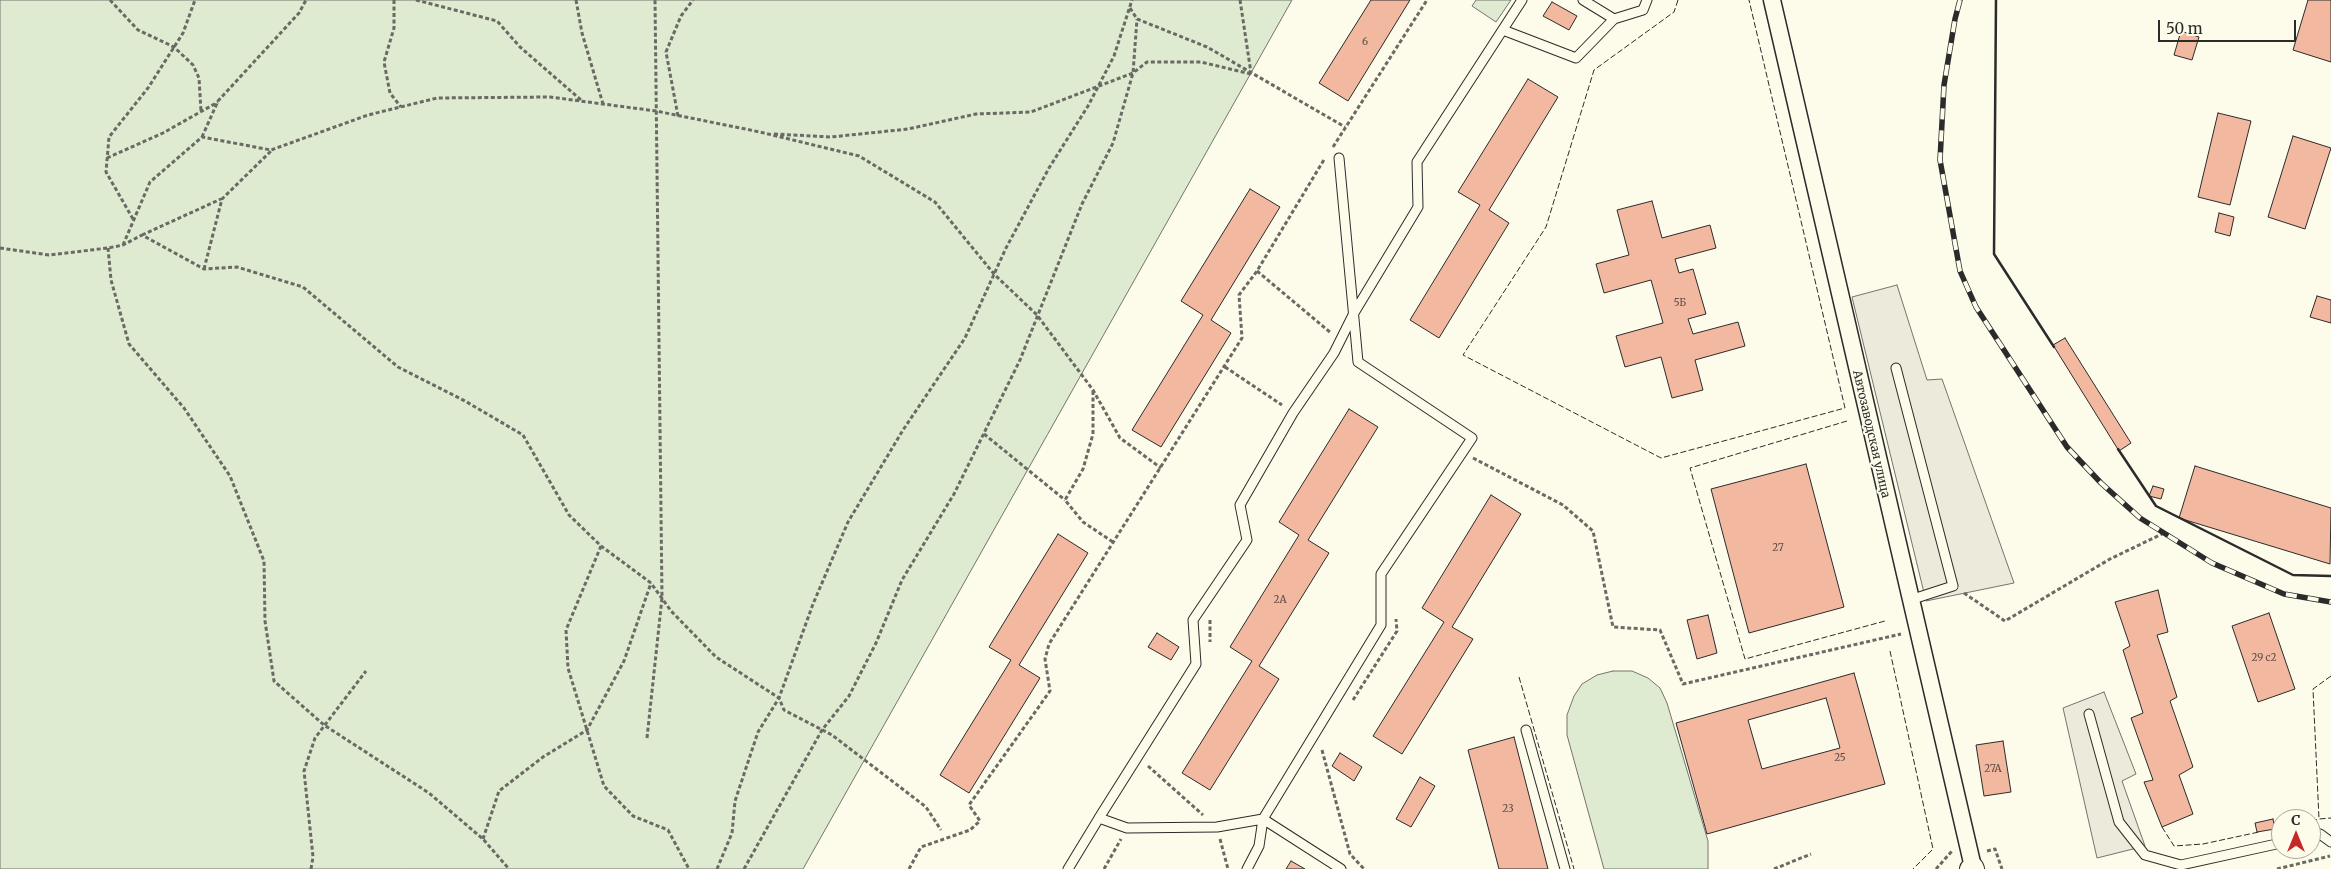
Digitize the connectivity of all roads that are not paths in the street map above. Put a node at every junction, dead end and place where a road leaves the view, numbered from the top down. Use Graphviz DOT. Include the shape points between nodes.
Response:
graph roads {
  1 [pos="1522,0"];
  2 [pos="1583,0"];
  3 [pos="1647,0"];
  4 [pos="1772,0"];
  5 [pos="1614,19"];
  6 [pos="1503,30"];
  7 [pos="1339,158"];
  8 [pos="1354,313"];
  9 [pos="1896,368"];
  10 [pos="1910,600"];
  11 [pos="2088,714"];
  12 [pos="1526,730"];
  13 [pos="1100,818"];
  14 [pos="1264,819"];
  15 [pos="2271,845"];
  16 [pos="1972,868"];
  17 [pos="1068,869"];
  18 [pos="1247,869"];
  19 [pos="1341,869"];
  20 [pos="1565,869"];
  1 -- 6 [label="lane"];
  2 -- 5 [label="lane"];
  3 -- 5 [label="lane" via="1643,10"];
  4 -- 10 [label="street, Автозаводская улица"];
  5 -- 6 [label="lane" via="1576,58"];
  6 -- 8 [label="lane" via="1417,162 1418,207"];
  7 -- 8 [label="lane"];
  8 -- 13 [label="lane" via="1240,505 1247,540 1193,620 1196,664"];
  8 -- 14 [label="lane" via="1358,362 1472,438 1381,574 1381,625"];
  9 -- 10 [label="lane" via="1953,586"];
  10 -- 16 [label="street, Автозаводская улица" via="1966,827"];
  11 -- 15 [label="lane" via="2119,822 2145,855 2181,866"];
  12 -- 20 [label="lane"];
  13 -- 14 [label="lane" via="1127,828 1217,827"];
  13 -- 17 [label="lane"];
  14 -- 18 [label="lane" via="1259,846"];
  14 -- 19 [label="lane"];
}
